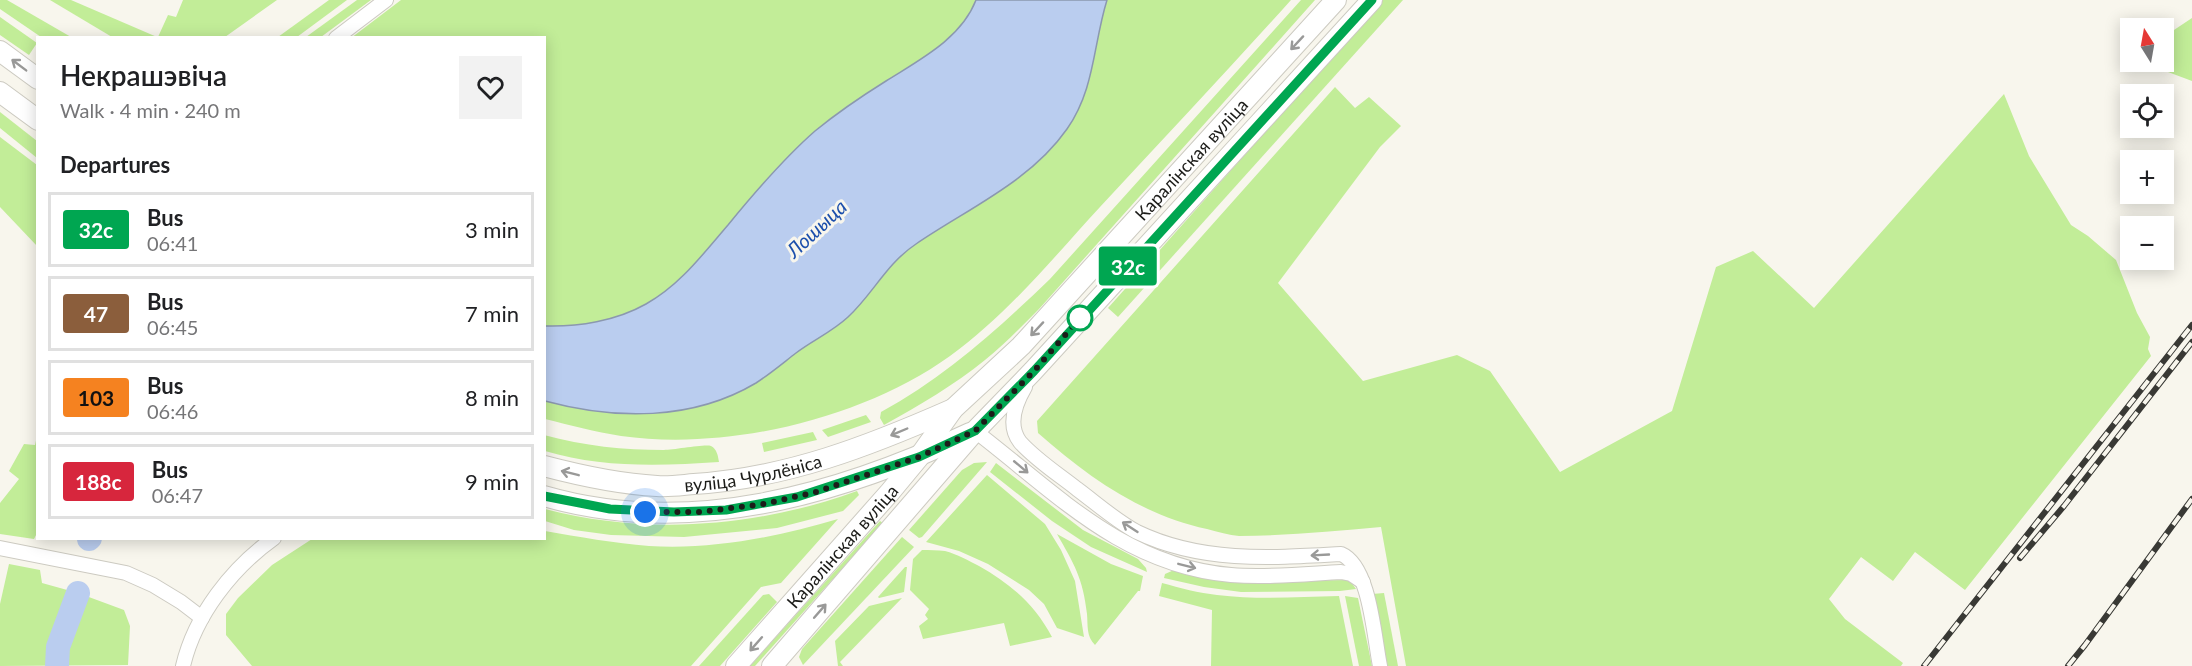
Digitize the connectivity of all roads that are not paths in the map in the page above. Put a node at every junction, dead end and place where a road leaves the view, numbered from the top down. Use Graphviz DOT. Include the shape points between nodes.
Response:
graph roads {
  1 [pos="386,0"];
  2 [pos="1336,0"];
  3 [pos="1372,0"];
  4 [pos="339,36"];
  5 [pos="0,51"];
  6 [pos="1275,67"];
  7 [pos="36,78"];
  8 [pos="1293,85"];
  9 [pos="0,92"];
  10 [pos="36,119"];
  11 [pos="1034,371"];
  12 [pos="953,409"];
  13 [pos="975,431"];
  14 [pos="919,457"];
  15 [pos="546,467"];
  16 [pos="876,471"];
  17 [pos="891,492"];
  18 [pos="546,496"];
  19 [pos="272,540"];
  20 [pos="0,548"];
  21 [pos="1363,582"];
  22 [pos="202,618"];
  23 [pos="183,666"];
  24 [pos="736,666"];
  25 [pos="772,666"];
  26 [pos="1380,666"];
  1 -- 4 [label="street"];
  2 -- 6 [label="main road, Каралінская вуліца, one-way"];
  3 -- 8 [label="main road, Каралінская вуліца"];
  7 -- 5 [label="main road, one-way"];
  6 -- 8 [label="main road" via="1288,70"];
  6 -- 12 [label="main road, Каралінская вуліца, one-way" via="1029,337"];
  8 -- 11 [label="main road, Каралінская вуліца"];
  9 -- 10 [label="main road"];
  11 -- 13 [label="main road, Каралінская вуліца"];
  21 -- 11 [label="street, one-way" via="1355,564 1341,554 1280,558 1209,554 1175,547 1136,531 1017,438 1013,424 1015,408"];
  12 -- 13 [label="main road"];
  12 -- 14 [label="main road, Каралінская вуліца"];
  12 -- 15 [label="main road, вуліца Чурлёніса, one-way" via="849,452 741,479 659,486 595,479"];
  13 -- 14 [label="main road, вуліца Чурлёніса"];
  13 -- 21 [label="street, one-way" via="1088,521 1162,560 1230,574 1341,572"];
  25 -- 13 [label="main road, Каралінская вуліца, one-way"];
  14 -- 16 [label="main road, вуліца Чурлёніса"];
  14 -- 17 [label="main road, Каралінская вуліца"];
  16 -- 17 [label="main road" via="889,475"];
  16 -- 18 [label="main road, вуліца Чурлёніса" via="797,497 709,511 645,512"];
  17 -- 24 [label="main road, Каралінская вуліца, one-way"];
  19 -- 22 [label="street" via="239,568"];
  20 -- 22 [label="street" via="126,573 153,585"];
  21 -- 26 [label="street"];
  22 -- 23 [label="street"];
}
